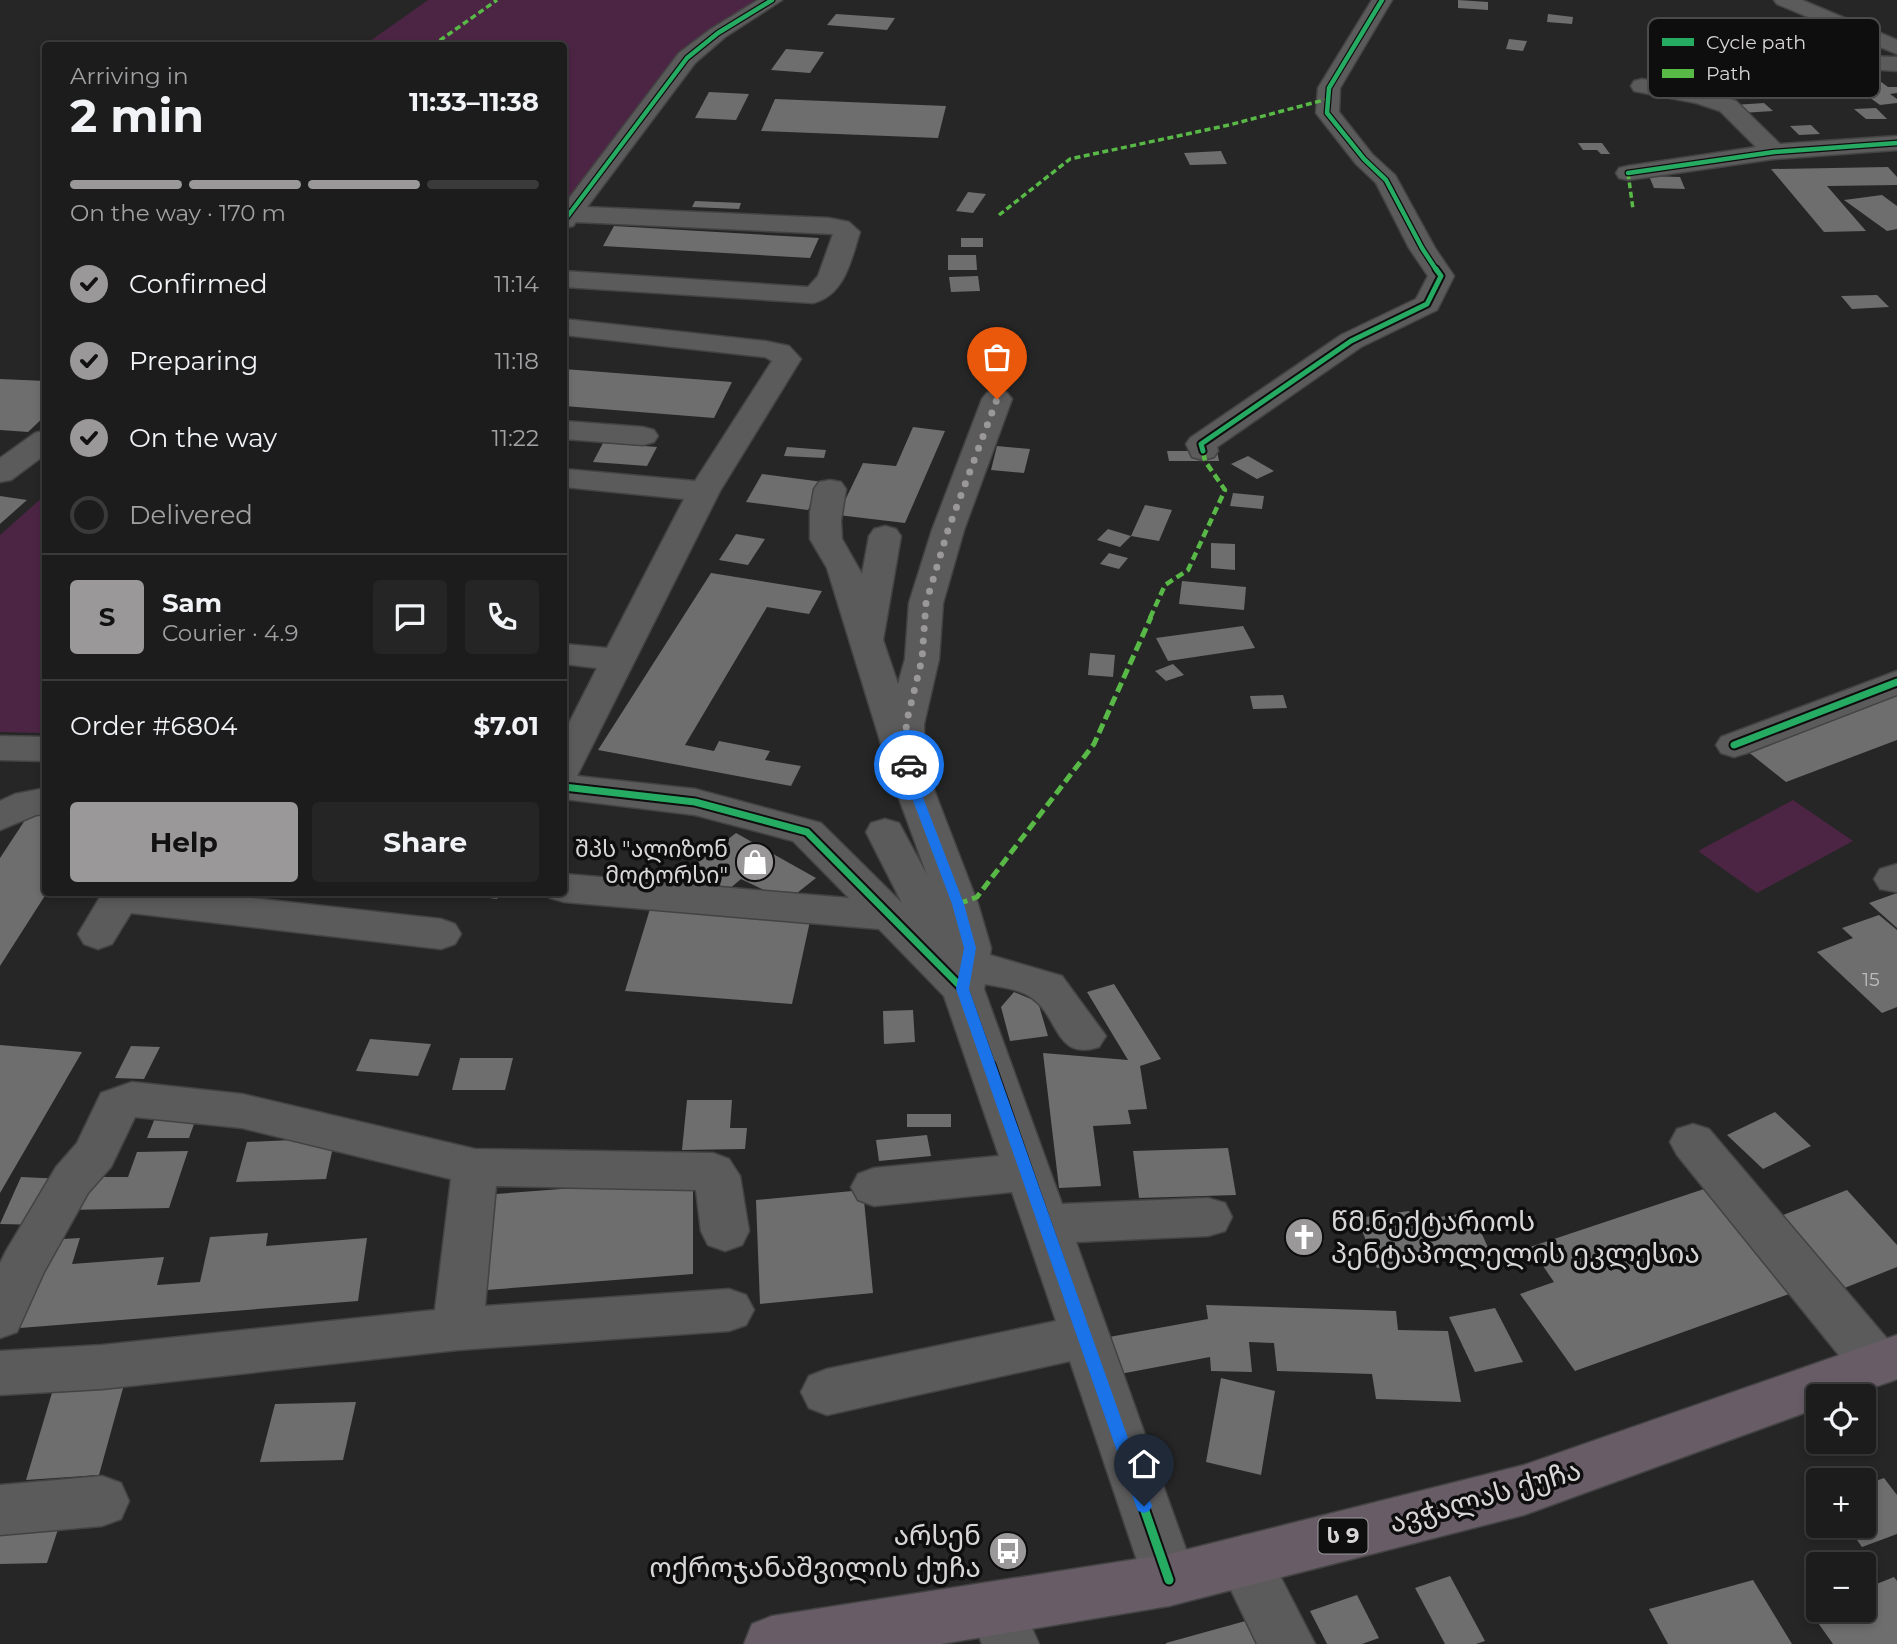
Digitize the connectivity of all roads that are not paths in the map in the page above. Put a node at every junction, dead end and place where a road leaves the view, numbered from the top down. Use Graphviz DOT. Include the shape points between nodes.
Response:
graph roads {
  1 [pos="772,0"];
  2 [pos="1382,0"];
  3 [pos="1784,0"];
  4 [pos="1830,18"];
  5 [pos="1880,39"];
  6 [pos="1897,48"];
  7 [pos="1642,86"];
  8 [pos="1648,87"];
  9 [pos="1705,98"];
  10 [pos="1897,143"];
  11 [pos="1774,152"];
  12 [pos="1628,173"];
  13 [pos="567,218"];
  14 [pos="567,279"];
  15 [pos="567,327"];
  16 [pos="997,399"];
  17 [pos="567,430"];
  18 [pos="643,436"];
  19 [pos="42,442"];
  20 [pos="1203,451"];
  21 [pos="0,473"];
  22 [pos="567,478"];
  23 [pos="830,489"];
  24 [pos="704,491"];
  25 [pos="885,536"];
  26 [pos="868,642"];
  27 [pos="567,654"];
  28 [pos="618,660"];
  29 [pos="1897,682"];
  30 [pos="1734,745"];
  31 [pos="0,748"];
  32 [pos="42,749"];
  33 [pos="567,762"];
  34 [pos="912,782"];
  35 [pos="567,787"];
  36 [pos="42,801"];
  37 [pos="0,817"];
  38 [pos="885,832"];
  39 [pos="567,888"];
  40 [pos="121,896"];
  41 [pos="130,896"];
  42 [pos="892,916"];
  43 [pos="98,934"];
  44 [pos="441,934"];
  45 [pos="965,976"];
  46 [pos="1084,1036"];
  47 [pos="1693,1142"];
  48 [pos="475,1167"];
  49 [pos="1027,1172"];
  50 [pos="874,1187"];
  51 [pos="1208,1217"];
  52 [pos="1045,1224"];
  53 [pos="725,1231"];
  54 [pos="729,1310"];
  55 [pos="0,1317"];
  56 [pos="457,1329"];
  57 [pos="1085,1336"];
  58 [pos="1890,1362"];
  59 [pos="0,1373"];
  60 [pos="827,1392"];
  61 [pos="102,1501"];
  62 [pos="0,1510"];
  63 [pos="1244,1561"];
  64 [pos="1168,1580"];
  65 [pos="1003,1626"];
  66 [pos="772,1644"];
  67 [pos="1287,1644"];
  1 -- 13 [label="street" via="687,58"];
  2 -- 20 [label="street" via="1329,88 1327,113 1386,180 1441,276 1427,304 1351,341 1201,444"];
  3 -- 4 [label="street"];
  5 -- 6 [label="street"];
  7 -- 8 [label="street"];
  9 -- 11 [label="street" via="1728,106"];
  10 -- 11 [label="street"];
  11 -- 12 [label="street"];
  13 -- 14 [label="street" via="830,226 846,232 830,281 813,295"];
  15 -- 24 [label="street" via="765,349 787,359"];
  16 -- 34 [label="street" via="926,603 922,659 906,724"];
  17 -- 18 [label="street"];
  19 -- 21 [label="street"];
  22 -- 24 [label="street"];
  23 -- 26 [label="street" via="825,544 843,566"];
  24 -- 28 [label="street"];
  25 -- 26 [label="street"];
  26 -- 34 [label="street"];
  27 -- 28 [label="street"];
  28 -- 33 [label="street"];
  29 -- 30 [label="street"];
  31 -- 32 [label="street"];
  34 -- 45 [label="street" via="958,904 970,948"];
  35 -- 42 [label="street" via="695,802 807,832"];
  36 -- 37 [label="street"];
  38 -- 45 [label="street"];
  39 -- 42 [label="street"];
  40 -- 43 [label="street"];
  41 -- 44 [label="street"];
  42 -- 45 [label="street"];
  45 -- 46 [label="street" via="1031,980 1047,987"];
  45 -- 49 [label="street"];
  47 -- 58 [label="street"];
  48 -- 53 [label="street" via="713,1172"];
  48 -- 55 [label="street" via="242,1111 123,1101 95,1154 72,1180 23,1265"];
  48 -- 56 [label="street"];
  49 -- 50 [label="street"];
  49 -- 52 [label="street"];
  51 -- 52 [label="street"];
  52 -- 57 [label="street"];
  54 -- 56 [label="street"];
  56 -- 59 [label="street" via="102,1367"];
  57 -- 60 [label="street"];
  57 -- 64 [label="street"];
  58 -- 63 [label="highway, ავჭალას ქუჩა / ს 9" via="1524,1490"];
  61 -- 62 [label="street"];
  63 -- 64 [label="highway, ავჭალას ქუჩა / ს 9"];
  63 -- 67 [label="street"];
  64 -- 65 [label="highway, ავჭალას ქუჩა / ს 9"];
  65 -- 66 [label="highway, ავჭალას ქუჩა / ს 9"];
}
